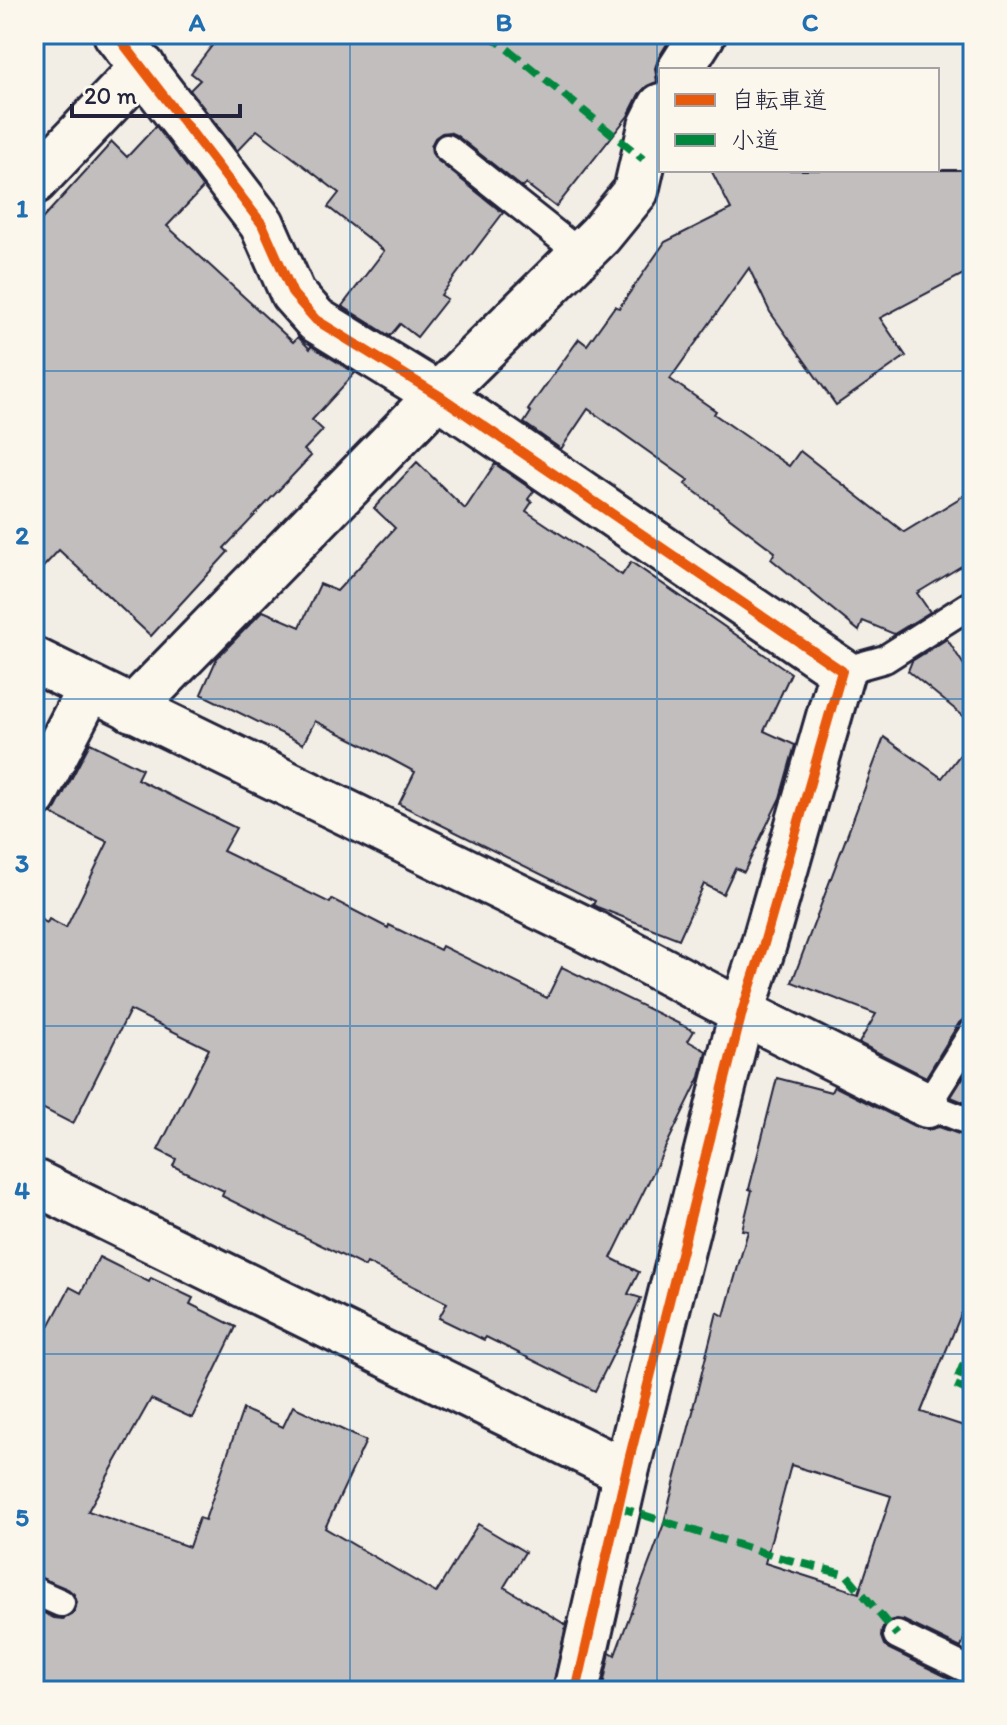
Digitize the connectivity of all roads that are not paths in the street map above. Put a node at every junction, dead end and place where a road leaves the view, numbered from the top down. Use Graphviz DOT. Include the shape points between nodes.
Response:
graph roads {
  1 [pos="703,34"];
  2 [pos="130,51"];
  3 [pos="681,68"];
  4 [pos="659,110"];
  5 [pos="447,148"];
  6 [pos="34,182"];
  7 [pos="581,254"];
  8 [pos="438,395"];
  9 [pos="973,603"];
  10 [pos="34,660"];
  11 [pos="842,671"];
  12 [pos="90,688"];
  13 [pos="132,709"];
  14 [pos="34,796"];
  15 [pos="742,1012"];
  16 [pos="973,1032"];
  17 [pos="927,1105"];
  18 [pos="973,1123"];
  19 [pos="34,1182"];
  20 [pos="626,1472"];
  21 [pos="34,1591"];
  22 [pos="61,1603"];
  23 [pos="897,1635"];
  24 [pos="973,1672"];
  25 [pos="576,1691"];
  1 -- 3 [label="street"];
  2 -- 6 [label="street"];
  2 -- 8 [label="street" via="262,224 293,294 316,320"];
  4 -- 7 [label="street" via="636,191"];
  5 -- 7 [label="lane"];
  7 -- 8 [label="street"];
  8 -- 11 [label="street"];
  8 -- 13 [label="street"];
  9 -- 11 [label="lane" via="885,659"];
  10 -- 12 [label="street"];
  11 -- 15 [label="street"];
  12 -- 13 [label="street"];
  12 -- 14 [label="street"];
  13 -- 15 [label="street" via="585,929"];
  15 -- 17 [label="street"];
  15 -- 20 [label="street"];
  16 -- 17 [label="lane"];
  17 -- 18 [label="lane"];
  19 -- 20 [label="street"];
  20 -- 25 [label="street"];
  21 -- 22 [label="lane"];
  23 -- 24 [label="lane"];
}
